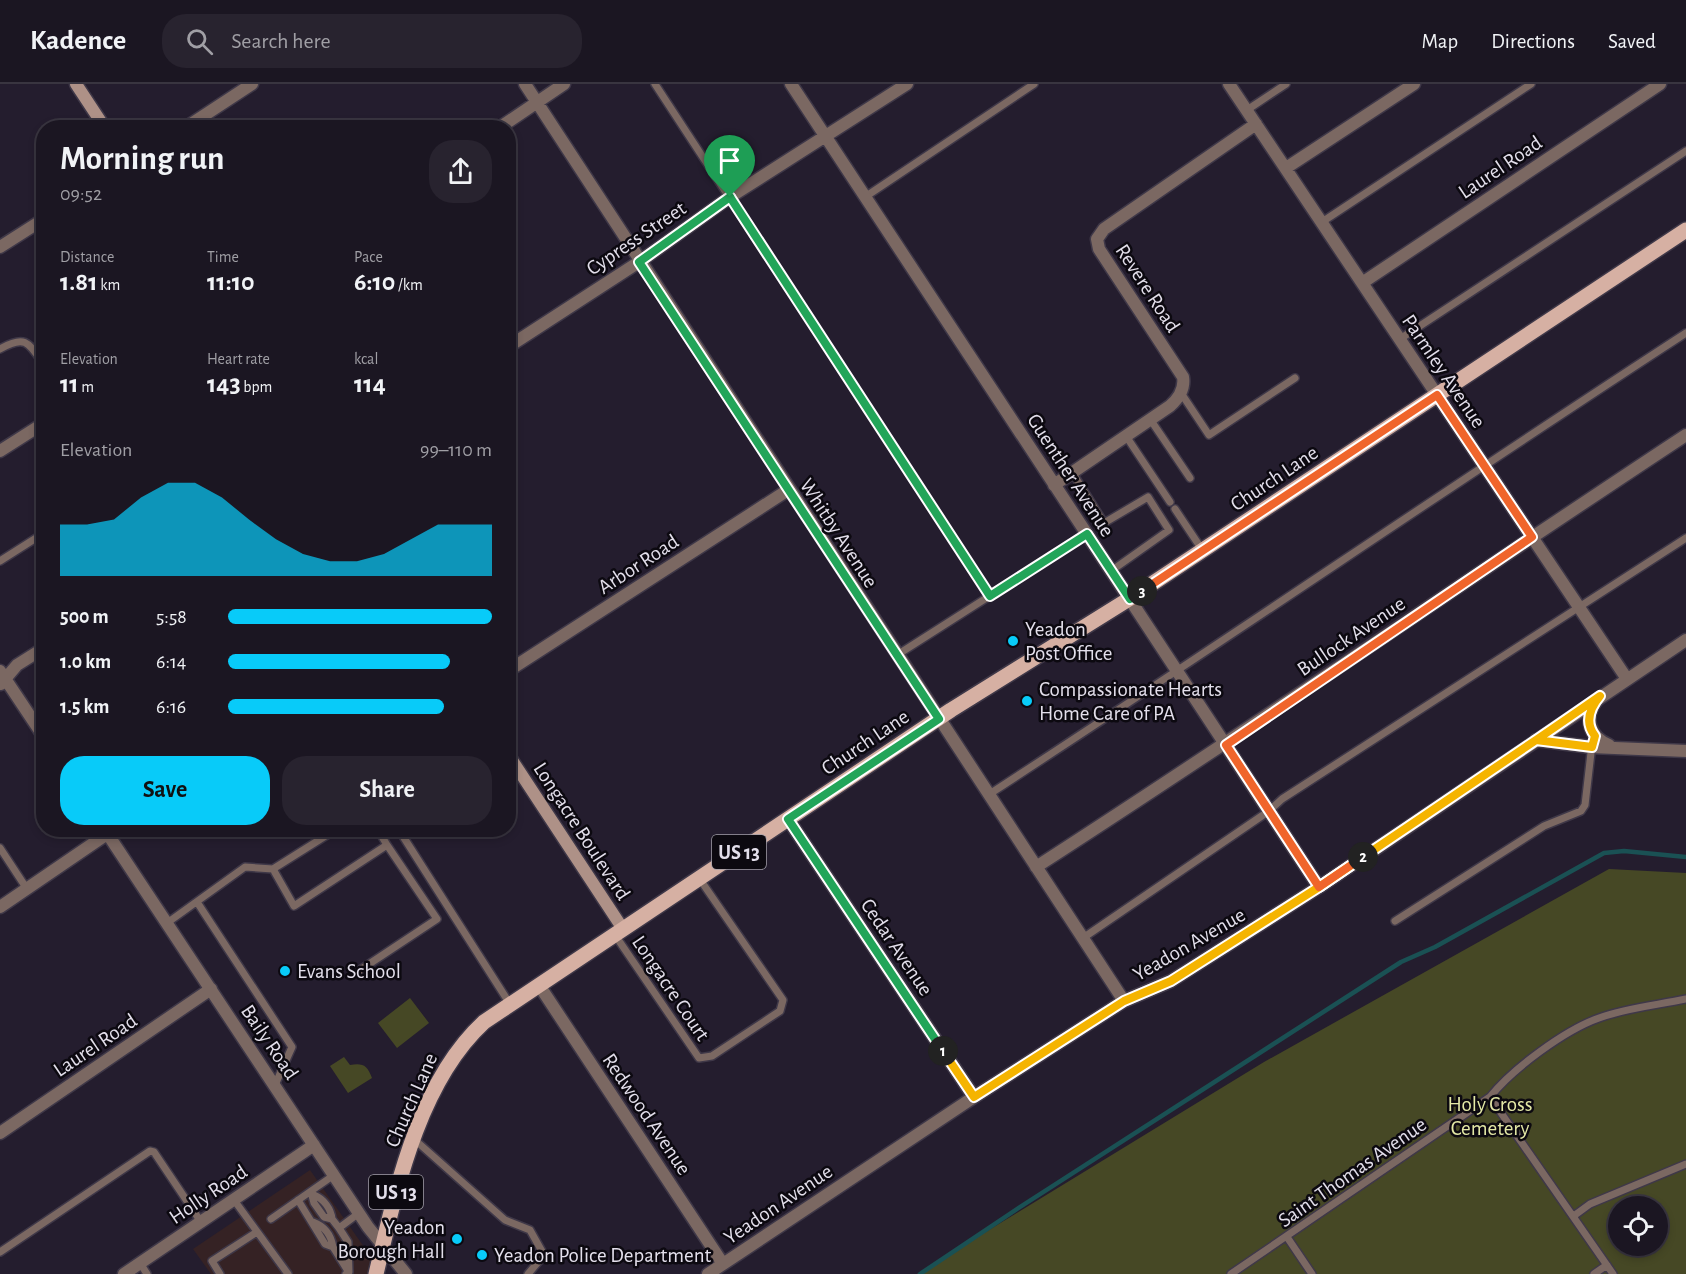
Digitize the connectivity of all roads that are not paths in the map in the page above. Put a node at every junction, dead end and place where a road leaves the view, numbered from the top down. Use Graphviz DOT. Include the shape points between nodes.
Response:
graph roads {
  1 [pos="76,84"];
  2 [pos="252,84"];
  3 [pos="525,84"];
  4 [pos="564,84"];
  5 [pos="655,84"];
  6 [pos="791,84"];
  7 [pos="906,84"];
  8 [pos="1034,84"];
  9 [pos="1229,84"];
  10 [pos="1286,84"];
  11 [pos="1414,84"];
  12 [pos="1531,84"];
  13 [pos="1660,84"];
  14 [pos="537,103"];
  15 [pos="1247,110"];
  16 [pos="100,120"];
  17 [pos="197,120"];
  18 [pos="511,120"];
  19 [pos="1256,124"];
  20 [pos="826,137"];
  21 [pos="1686,151"];
  22 [pos="1286,168"];
  23 [pos="730,197"];
  24 [pos="865,197"];
  25 [pos="1322,222"];
  26 [pos="36,224"];
  27 [pos="1686,230"];
  28 [pos="0,247"];
  29 [pos="639,262"];
  30 [pos="1362,283"];
  31 [pos="1686,333"];
  32 [pos="1400,339"];
  33 [pos="516,342"];
  34 [pos="0,349"];
  35 [pos="36,354"];
  36 [pos="1295,378"];
  37 [pos="1181,393"];
  38 [pos="1437,395"];
  39 [pos="1150,419"];
  40 [pos="36,428"];
  41 [pos="1686,435"];
  42 [pos="1126,436"];
  43 [pos="0,451"];
  44 [pos="1483,464"];
  45 [pos="1072,472"];
  46 [pos="1190,478"];
  47 [pos="1054,484"];
  48 [pos="788,490"];
  49 [pos="1087,534"];
  50 [pos="1532,537"];
  51 [pos="36,538"];
  52 [pos="1686,538"];
  53 [pos="1203,551"];
  54 [pos="0,561"];
  55 [pos="1111,571"];
  56 [pos="990,596"];
  57 [pos="1130,599"];
  58 [pos="1579,608"];
  59 [pos="1686,640"];
  60 [pos="36,653"];
  61 [pos="897,655"];
  62 [pos="516,666"];
  63 [pos="1177,672"];
  64 [pos="2,679"];
  65 [pos="1627,679"];
  66 [pos="1600,696"];
  67 [pos="939,719"];
  68 [pos="36,726"];
  69 [pos="1536,740"];
  70 [pos="1593,741"];
  71 [pos="1226,745"];
  72 [pos="1686,751"];
  73 [pos="516,767"];
  74 [pos="988,795"];
  75 [pos="1269,811"];
  76 [pos="788,819"];
  77 [pos="99,837"];
  78 [pos="109,837"];
  79 [pos="324,837"];
  80 [pos="382,837"];
  81 [pos="403,837"];
  82 [pos="387,845"];
  83 [pos="0,848"];
  84 [pos="1036,867"];
  85 [pos="273,869"];
  86 [pos="699,878"];
  87 [pos="1319,887"];
  88 [pos="27,889"];
  89 [pos="197,902"];
  90 [pos="0,907"];
  91 [pos="1395,921"];
  92 [pos="167,923"];
  93 [pos="619,932"];
  94 [pos="1083,938"];
  95 [pos="354,974"];
  96 [pos="538,985"];
  97 [pos="211,989"];
  98 [pos="1686,999"];
  99 [pos="1124,1001"];
  100 [pos="510,1004"];
  101 [pos="275,1085"];
  102 [pos="974,1097"];
  103 [pos="1490,1097"];
  104 [pos="0,1133"];
  105 [pos="415,1140"];
  106 [pos="314,1145"];
  107 [pos="1686,1164"];
  108 [pos="334,1175"];
  109 [pos="312,1194"];
  110 [pos="234,1200"];
  111 [pos="298,1200"];
  112 [pos="359,1213"];
  113 [pos="1575,1215"];
  114 [pos="272,1219"];
  115 [pos="201,1222"];
  116 [pos="339,1228"];
  117 [pos="257,1232"];
  118 [pos="1287,1237"];
  119 [pos="383,1245"];
  120 [pos="0,1252"];
  121 [pos="723,1264"];
  122 [pos="1607,1265"];
  123 [pos="143,1269"];
  124 [pos="349,1273"];
  125 [pos="124,1274"];
  126 [pos="220,1274"];
  127 [pos="288,1274"];
  128 [pos="376,1274"];
  129 [pos="406,1274"];
  130 [pos="528,1274"];
  131 [pos="708,1274"];
  132 [pos="1231,1274"];
  133 [pos="1312,1274"];
  134 [pos="1594,1274"];
  135 [pos="1613,1274"];
  1 -- 16 [label="street"];
  2 -- 17 [label="street"];
  3 -- 14 [label="street, Whitby Avenue"];
  4 -- 14 [label="street"];
  5 -- 23 [label="lane"];
  6 -- 20 [label="street, Guenther Avenue"];
  7 -- 20 [label="street, Cypress Street"];
  8 -- 24 [label="lane"];
  9 -- 15 [label="street, Parmley Avenue"];
  10 -- 15 [label="lane"];
  11 -- 22 [label="street"];
  12 -- 25 [label="lane"];
  13 -- 30 [label="street, Laurel Road"];
  14 -- 18 [label="street"];
  14 -- 29 [label="street, Whitby Avenue"];
  15 -- 19 [label="street, Parmley Avenue"];
  19 -- 22 [label="street, Parmley Avenue"];
  19 -- 37 [label="street, Revere Road" via="1104,229 1097,239 1099,249 1183,377"];
  20 -- 23 [label="street, Cypress Street"];
  20 -- 24 [label="street, Guenther Avenue"];
  21 -- 32 [label="lane"];
  22 -- 25 [label="street, Parmley Avenue"];
  23 -- 29 [label="street, Cypress Street"];
  23 -- 56 [label="lane"];
  24 -- 47 [label="street, Guenther Avenue"];
  25 -- 30 [label="street, Parmley Avenue"];
  26 -- 28 [label="street"];
  27 -- 38 [label="main road, Church Lane / US 13"];
  29 -- 33 [label="street, Cypress Street"];
  29 -- 48 [label="street, Whitby Avenue"];
  30 -- 32 [label="street, Parmley Avenue"];
  31 -- 44 [label="lane"];
  32 -- 38 [label="street, Parmley Avenue"];
  34 -- 35 [label="lane" via="23,341"];
  36 -- 37 [label="lane" via="1209,435"];
  37 -- 39 [label="street" via="1175,402"];
  38 -- 44 [label="street, Parmley Avenue"];
  38 -- 53 [label="main road, Church Lane / US 13"];
  39 -- 42 [label="street"];
  39 -- 46 [label="lane"];
  40 -- 43 [label="street"];
  41 -- 50 [label="street, Bullock Avenue"];
  42 -- 45 [label="street"];
  42 -- 53 [label="lane"];
  44 -- 50 [label="street, Parmley Avenue"];
  44 -- 63 [label="lane"];
  45 -- 47 [label="street"];
  45 -- 55 [label="lane" via="1104,523 1148,497 1169,530"];
  47 -- 49 [label="street, Guenther Avenue"];
  48 -- 61 [label="street, Whitby Avenue"];
  48 -- 62 [label="street, Arbor Road"];
  49 -- 55 [label="street, Guenther Avenue"];
  49 -- 56 [label="lane"];
  50 -- 58 [label="street, Parmley Avenue"];
  50 -- 71 [label="street, Bullock Avenue"];
  51 -- 54 [label="lane"];
  52 -- 58 [label="lane"];
  53 -- 57 [label="main road, Church Lane / US 13"];
  55 -- 57 [label="street, Guenther Avenue"];
  56 -- 61 [label="lane"];
  57 -- 63 [label="street, Guenther Avenue"];
  57 -- 67 [label="main road, Church Lane / US 13"];
  58 -- 65 [label="street, Parmley Avenue"];
  58 -- 75 [label="lane"];
  59 -- 65 [label="street, Yeadon Avenue"];
  60 -- 64 [label="street"];
  61 -- 67 [label="street, Whitby Avenue"];
  63 -- 71 [label="street, Guenther Avenue"];
  63 -- 74 [label="lane"];
  64 -- 68 [label="street"];
  65 -- 66 [label="street, Yeadon Avenue"];
  66 -- 69 [label="street, Yeadon Avenue"];
  66 -- 70 [label="street" via="1589,719"];
  67 -- 74 [label="street, Whitby Avenue"];
  67 -- 76 [label="main road, Church Lane / US 13"];
  69 -- 70 [label="street"];
  69 -- 87 [label="street, Yeadon Avenue"];
  70 -- 72 [label="street" via="1611,746"];
  70 -- 91 [label="lane" via="1581,811 1544,826"];
  71 -- 75 [label="street, Guenther Avenue"];
  71 -- 84 [label="street, Bullock Avenue"];
  73 -- 93 [label="street, Longacre Boulevard"];
  74 -- 84 [label="street, Whitby Avenue"];
  75 -- 87 [label="street, Guenther Avenue"];
  75 -- 94 [label="lane"];
  76 -- 86 [label="main road, Church Lane / US 13"];
  76 -- 102 [label="street, Cedar Avenue"];
  77 -- 88 [label="street"];
  78 -- 92 [label="street, Baily Road"];
  79 -- 85 [label="lane"];
  80 -- 82 [label="lane"];
  81 -- 100 [label="lane"];
  82 -- 85 [label="lane" via="294,906"];
  82 -- 95 [label="lane" via="437,919"];
  83 -- 88 [label="lane"];
  84 -- 94 [label="street, Whitby Avenue"];
  85 -- 89 [label="lane" via="245,867"];
  86 -- 93 [label="main road, Church Lane / US 13"];
  86 -- 93 [label="lane, Longacre Court" via="783,1000 780,1011 712,1056 699,1058"];
  87 -- 99 [label="street, Yeadon Avenue" via="1171,981"];
  88 -- 90 [label="street"];
  89 -- 92 [label="lane"];
  89 -- 101 [label="lane" via="292,1047"];
  92 -- 97 [label="street, Baily Road"];
  93 -- 96 [label="main road, Church Lane / US 13"];
  94 -- 99 [label="street, Whitby Avenue"];
  96 -- 100 [label="main road, Church Lane / US 13"];
  96 -- 121 [label="street, Redwood Avenue"];
  97 -- 101 [label="street, Baily Road"];
  97 -- 104 [label="street, Laurel Road"];
  98 -- 103 [label="lane, Saint Thomas Avenue" via="1599,1018 1526,1062"];
  99 -- 102 [label="street, Yeadon Avenue"];
  100 -- 105 [label="main road, Church Lane / US 13" via="484,1022 456,1052 435,1088"];
  101 -- 106 [label="street, Baily Road"];
  102 -- 121 [label="street, Yeadon Avenue"];
  103 -- 113 [label="lane"];
  103 -- 118 [label="lane, Saint Thomas Avenue"];
  105 -- 119 [label="main road, Church Lane / US 13" via="394,1197"];
  105 -- 130 [label="lane" via="505,1220 530,1230 544,1256"];
  106 -- 108 [label="street, Baily Road"];
  106 -- 110 [label="street, Holly Road"];
  107 -- 113 [label="lane" via="1590,1204"];
  108 -- 109 [label="lane"];
  108 -- 112 [label="street, Baily Road"];
  109 -- 111 [label="lane"];
  109 -- 116 [label="lane" via="324,1217 332,1219"];
  110 -- 115 [label="street, Holly Road"];
  110 -- 117 [label="lane"];
  111 -- 114 [label="lane"];
  111 -- 124 [label="lane" via="315,1230 325,1244 333,1247"];
  112 -- 116 [label="lane"];
  112 -- 119 [label="street, Baily Road"];
  113 -- 122 [label="lane"];
  115 -- 120 [label="lane" via="150,1151"];
  115 -- 123 [label="street, Holly Road"];
  116 -- 124 [label="lane" via="348,1242"];
  117 -- 126 [label="lane" via="213,1261"];
  117 -- 127 [label="lane"];
  118 -- 132 [label="lane, Saint Thomas Avenue"];
  118 -- 133 [label="lane"];
  119 -- 128 [label="main road, Church Lane / US 13"];
  119 -- 129 [label="street, Baily Road"];
  121 -- 131 [label="street, Yeadon Avenue"];
  122 -- 134 [label="lane"];
  122 -- 135 [label="lane"];
  123 -- 125 [label="street, Holly Road"];
}
